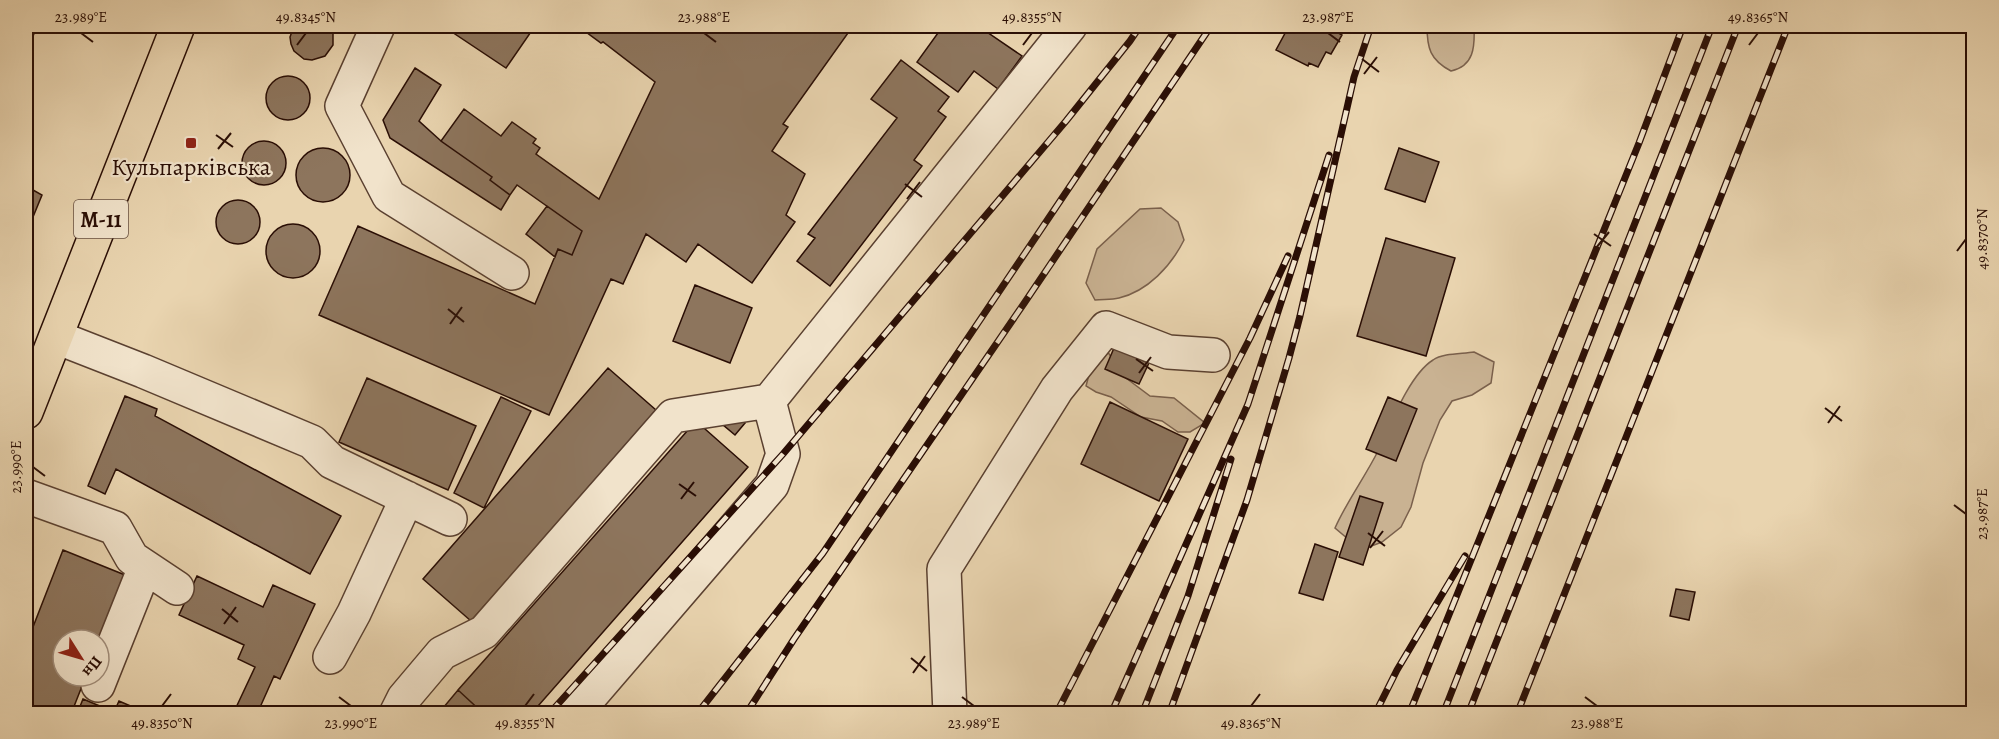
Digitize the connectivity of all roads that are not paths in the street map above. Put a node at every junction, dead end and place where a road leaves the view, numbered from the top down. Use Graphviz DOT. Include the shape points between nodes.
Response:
graph roads {
  1 [pos="178,26"];
  2 [pos="378,26"];
  3 [pos="1070,26"];
  4 [pos="512,273"];
  5 [pos="56,337"];
  6 [pos="1213,355"];
  7 [pos="770,401"];
  8 [pos="26,412"];
  9 [pos="26,496"];
  10 [pos="406,498"];
  11 [pos="450,519"];
  12 [pos="145,567"];
  13 [pos="177,588"];
  14 [pos="111,652"];
  15 [pos="330,657"];
  16 [pos="396,714"];
  17 [pos="575,714"];
  18 [pos="950,714"];
  1 -- 5 [label="main road, М-11"];
  2 -- 4 [label="lane" via="342,106 389,196"];
  3 -- 7 [label="lane"];
  5 -- 8 [label="main road, М-11"];
  5 -- 10 [label="lane" via="312,442 332,462"];
  6 -- 18 [label="lane" via="1168,352 1106,328 1057,389 944,569"];
  7 -- 16 [label="lane" via="673,416 484,633 442,652 404,698"];
  7 -- 17 [label="lane" via="783,454 772,486"];
  9 -- 12 [label="lane" via="115,528 132,558"];
  10 -- 11 [label="lane"];
  10 -- 15 [label="lane"];
  12 -- 13 [label="lane"];
  12 -- 14 [label="lane"];
}
